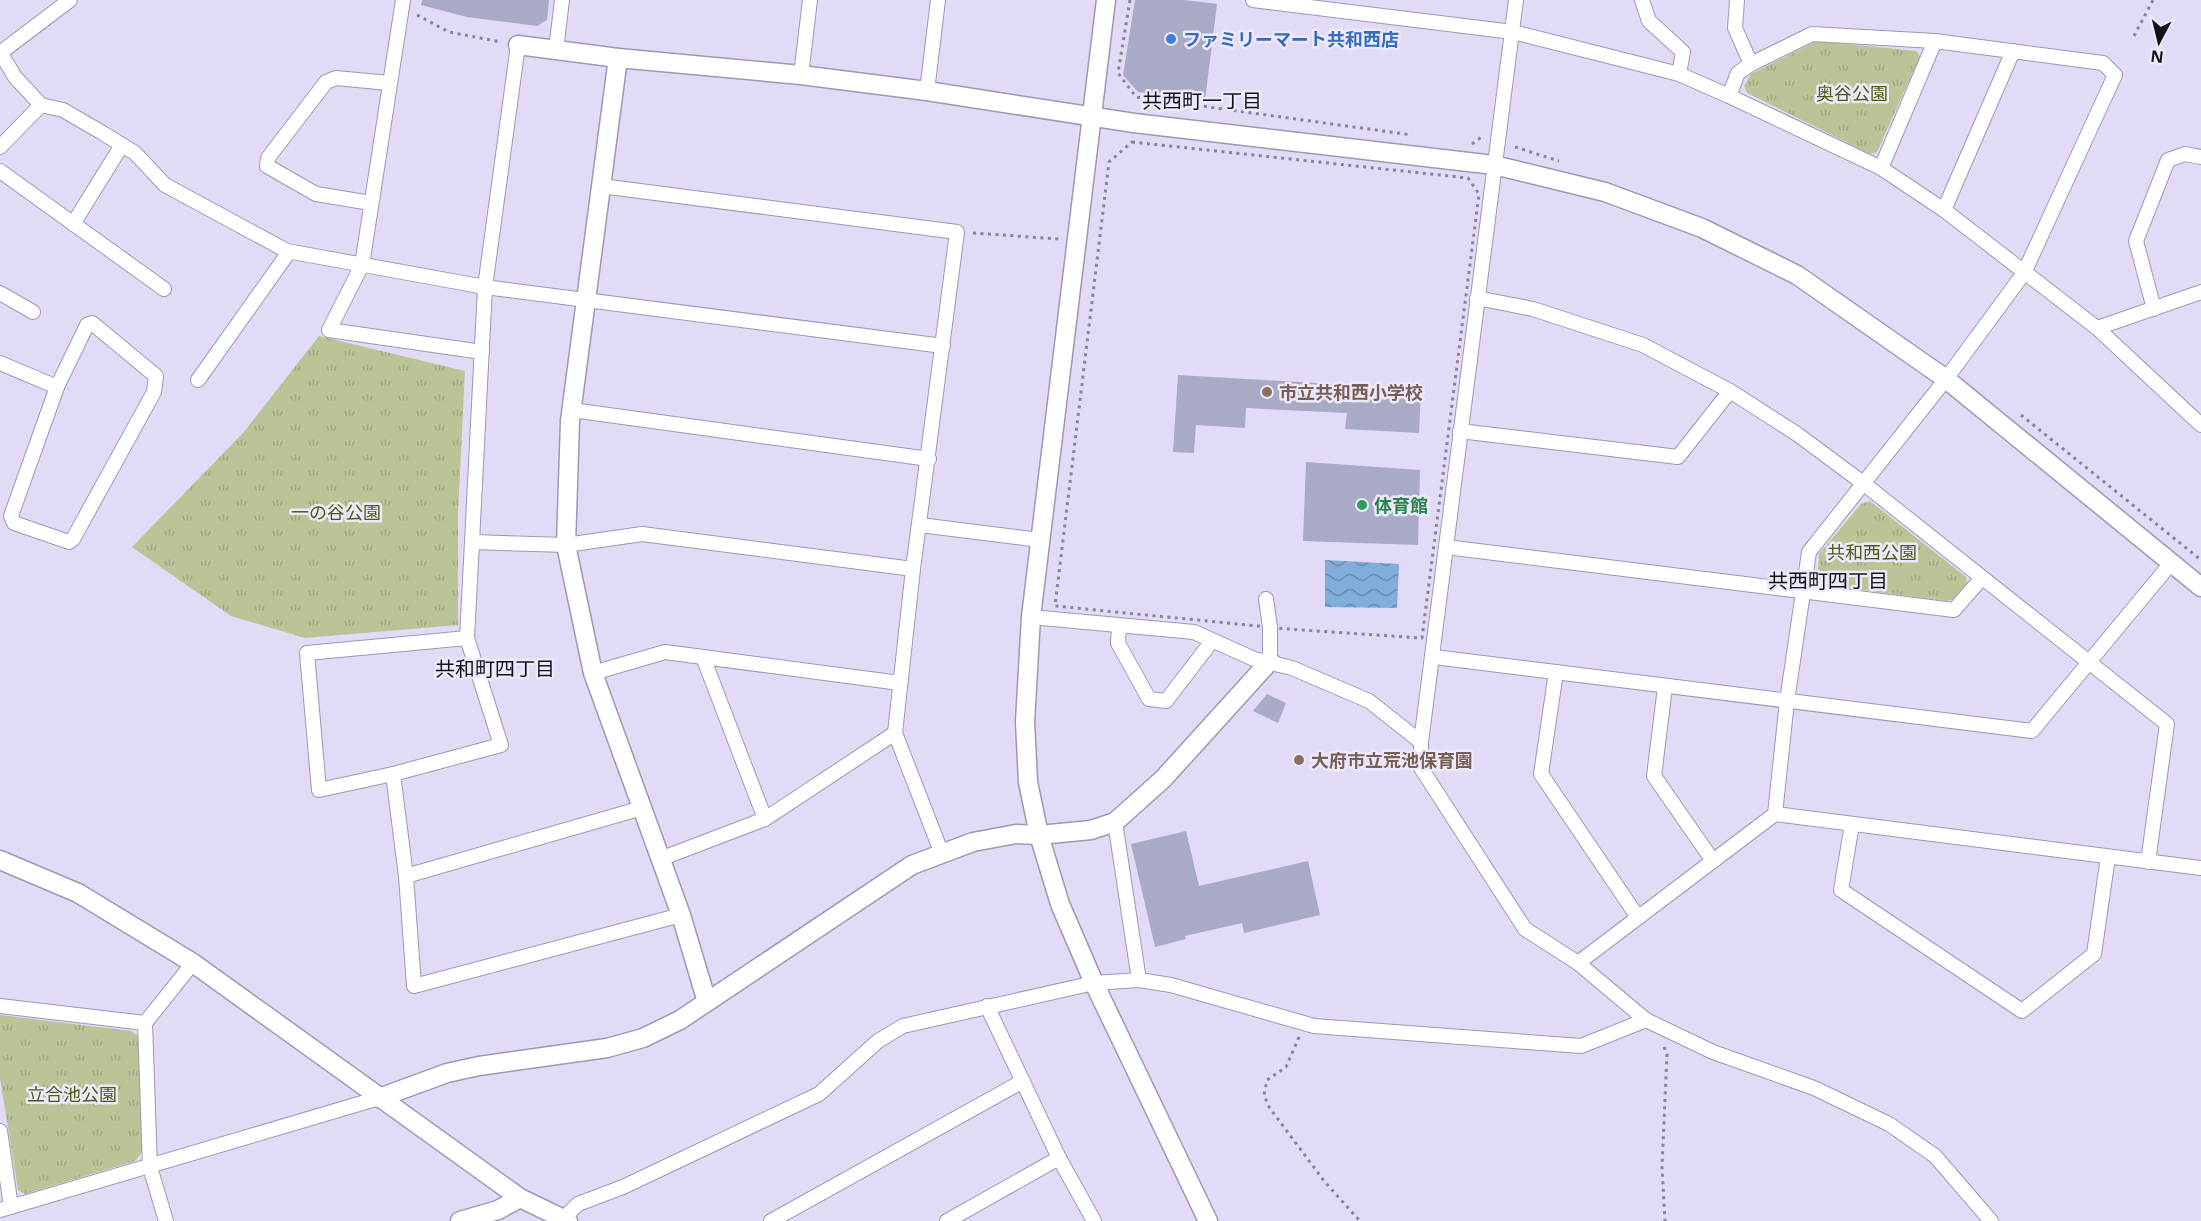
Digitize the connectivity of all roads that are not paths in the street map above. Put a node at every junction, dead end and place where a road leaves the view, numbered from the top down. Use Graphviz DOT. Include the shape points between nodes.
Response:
graph roads {
  1 [pos="70,0"];
  2 [pos="562,0"];
  3 [pos="810,0"];
  4 [pos="938,0"];
  5 [pos="1106,0"];
  6 [pos="1253,0"];
  7 [pos="1516,0"];
  8 [pos="1642,0"];
  9 [pos="1737,0"];
  10 [pos="397,2"];
  11 [pos="1513,32"];
  12 [pos="1935,41"];
  13 [pos="518,45"];
  14 [pos="556,50"];
  15 [pos="2013,51"];
  16 [pos="0,53"];
  17 [pos="618,58"];
  18 [pos="1751,64"];
  19 [pos="1679,74"];
  20 [pos="801,75"];
  21 [pos="389,83"];
  22 [pos="927,91"];
  23 [pos="1729,96"];
  24 [pos="41,105"];
  25 [pos="1092,116"];
  26 [pos="122,145"];
  27 [pos="0,147"];
  28 [pos="2201,157"];
  29 [pos="1494,165"];
  30 [pos="1881,168"];
  31 [pos="0,171"];
  32 [pos="601,186"];
  33 [pos="372,202"];
  34 [pos="1944,210"];
  35 [pos="74,224"];
  36 [pos="290,252"];
  37 [pos="362,265"];
  38 [pos="2024,273"];
  39 [pos="485,287"];
  40 [pos="164,289"];
  41 [pos="2201,292"];
  42 [pos="0,293"];
  43 [pos="1477,298"];
  44 [pos="586,301"];
  45 [pos="2154,309"];
  46 [pos="33,312"];
  47 [pos="2097,328"];
  48 [pos="943,346"];
  49 [pos="482,352"];
  50 [pos="0,363"];
  51 [pos="1946,379"];
  52 [pos="198,380"];
  53 [pos="57,387"];
  54 [pos="1730,391"];
  55 [pos="572,410"];
  56 [pos="2201,425"];
  57 [pos="1460,431"];
  58 [pos="929,459"];
  59 [pos="1863,483"];
  60 [pos="920,525"];
  61 [pos="1040,540"];
  62 [pos="472,542"];
  63 [pos="566,545"];
  64 [pos="1446,547"];
  65 [pos="2172,562"];
  66 [pos="913,569"];
  67 [pos="1981,579"];
  68 [pos="2201,587"];
  69 [pos="1802,592"];
  70 [pos="1266,599"];
  71 [pos="1031,617"];
  72 [pos="1119,626"];
  73 [pos="467,638"];
  74 [pos="1212,641"];
  75 [pos="703,657"];
  76 [pos="1434,657"];
  77 [pos="1270,661"];
  78 [pos="2088,663"];
  79 [pos="1556,672"];
  80 [pos="593,673"];
  81 [pos="900,683"];
  82 [pos="1665,687"];
  83 [pos="1787,701"];
  84 [pos="895,733"];
  85 [pos="1421,742"];
  86 [pos="393,774"];
  87 [pos="642,808"];
  88 [pos="1775,814"];
  89 [pos="765,819"];
  90 [pos="1115,822"];
  91 [pos="1852,824"];
  92 [pos="1039,835"];
  93 [pos="942,854"];
  94 [pos="2108,857"];
  95 [pos="660,859"];
  96 [pos="0,860"];
  97 [pos="1713,861"];
  98 [pos="2148,862"];
  99 [pos="2201,868"];
  100 [pos="406,876"];
  101 [pos="681,915"];
  102 [pos="1637,916"];
  103 [pos="193,963"];
  104 [pos="1578,963"];
  105 [pos="1139,980"];
  106 [pos="1094,983"];
  107 [pos="707,1002"];
  108 [pos="0,1006"];
  109 [pos="987,1006"];
  110 [pos="1646,1020"];
  111 [pos="145,1023"];
  112 [pos="1023,1080"];
  113 [pos="379,1098"];
  114 [pos="0,1131"];
  115 [pos="1059,1158"];
  116 [pos="150,1167"];
  117 [pos="520,1198"];
  118 [pos="6,1209"];
  119 [pos="566,1220"];
  120 [pos="166,1221"];
  121 [pos="460,1221"];
  122 [pos="771,1221"];
  123 [pos="947,1221"];
  124 [pos="1094,1221"];
  125 [pos="1208,1221"];
  126 [pos="1991,1221"];
  1 -- 16 [label="street"];
  2 -- 14 [label="street"];
  3 -- 20 [label="street"];
  4 -- 22 [label="street"];
  5 -- 25 [label="street"];
  6 -- 11 [label="street"];
  7 -- 11 [label="street"];
  8 -- 19 [label="street" via="1649,21 1683,52"];
  9 -- 18 [label="street" via="1735,28"];
  10 -- 21 [label="street"];
  11 -- 19 [label="street"];
  11 -- 29 [label="street"];
  12 -- 15 [label="street"];
  12 -- 18 [label="street" via="1812,34"];
  12 -- 30 [label="street"];
  13 -- 14 [label="street"];
  13 -- 39 [label="street"];
  14 -- 17 [label="street"];
  15 -- 34 [label="street"];
  15 -- 38 [label="street" via="2103,63 2115,75"];
  16 -- 24 [label="street" via="15,77"];
  17 -- 20 [label="street"];
  17 -- 32 [label="street"];
  18 -- 23 [label="street" via="1738,73"];
  19 -- 23 [label="street"];
  20 -- 22 [label="street"];
  21 -- 33 [label="street"];
  21 -- 33 [label="street" via="336,78 326,82 268,158 267,166 316,194"];
  22 -- 25 [label="street"];
  23 -- 30 [label="street"];
  24 -- 26 [label="street" via="63,110"];
  24 -- 27 [label="street"];
  25 -- 29 [label="street"];
  25 -- 61 [label="street"];
  26 -- 35 [label="street"];
  26 -- 36 [label="street" via="165,185"];
  28 -- 45 [label="street" via="2185,154 2168,160 2136,241"];
  29 -- 43 [label="street"];
  29 -- 51 [label="street" via="1605,192 1702,228 1797,275"];
  30 -- 34 [label="street"];
  31 -- 35 [label="street"];
  32 -- 44 [label="street"];
  32 -- 48 [label="street" via="957,232"];
  33 -- 37 [label="street"];
  34 -- 38 [label="street"];
  35 -- 40 [label="street"];
  36 -- 37 [label="street"];
  36 -- 52 [label="street"];
  37 -- 39 [label="street"];
  37 -- 49 [label="street" via="328,330"];
  38 -- 47 [label="street"];
  38 -- 51 [label="street"];
  39 -- 44 [label="street"];
  39 -- 49 [label="street"];
  41 -- 45 [label="street"];
  42 -- 46 [label="street"];
  43 -- 54 [label="street" via="1533,309 1643,345"];
  43 -- 57 [label="street"];
  44 -- 48 [label="street"];
  44 -- 55 [label="street"];
  45 -- 47 [label="street"];
  47 -- 56 [label="street"];
  48 -- 58 [label="street"];
  49 -- 62 [label="street"];
  50 -- 53 [label="street"];
  51 -- 59 [label="street"];
  51 -- 65 [label="street"];
  53 -- 53 [label="street" via="87,325 92,323 156,376 154,392 69,542 14,523 11,516"];
  54 -- 57 [label="street" via="1678,457"];
  54 -- 59 [label="street"];
  55 -- 58 [label="street"];
  55 -- 63 [label="street"];
  57 -- 64 [label="street"];
  58 -- 60 [label="street"];
  59 -- 67 [label="street"];
  59 -- 69 [label="street" via="1809,552"];
  60 -- 61 [label="street"];
  60 -- 66 [label="street"];
  61 -- 71 [label="street"];
  62 -- 63 [label="street"];
  62 -- 73 [label="street"];
  63 -- 66 [label="street" via="642,534"];
  63 -- 80 [label="street"];
  64 -- 69 [label="street"];
  64 -- 76 [label="street"];
  65 -- 68 [label="street"];
  65 -- 78 [label="street"];
  66 -- 81 [label="street"];
  67 -- 69 [label="street" via="1954,610"];
  67 -- 78 [label="street"];
  69 -- 83 [label="street"];
  70 -- 77 [label="street"];
  71 -- 72 [label="street"];
  71 -- 92 [label="street" via="1025,722 1028,782"];
  72 -- 74 [label="street" via="1194,632"];
  72 -- 74 [label="street" via="1118,643 1149,699 1166,700"];
  73 -- 86 [label="street" via="501,745"];
  73 -- 86 [label="street" via="307,653 319,790"];
  74 -- 77 [label="street" via="1254,659"];
  75 -- 80 [label="street" via="665,652"];
  75 -- 81 [label="street"];
  75 -- 89 [label="street"];
  76 -- 79 [label="street"];
  76 -- 85 [label="street"];
  77 -- 85 [label="street" via="1369,700"];
  77 -- 90 [label="street" via="1163,779"];
  78 -- 83 [label="street" via="2032,731"];
  78 -- 98 [label="street" via="2166,724"];
  79 -- 82 [label="street"];
  79 -- 102 [label="street" via="1541,774"];
  80 -- 87 [label="street"];
  81 -- 84 [label="street"];
  82 -- 83 [label="street"];
  82 -- 97 [label="street" via="1654,776"];
  83 -- 88 [label="street"];
  84 -- 89 [label="street"];
  84 -- 93 [label="street"];
  85 -- 104 [label="street" via="1421,768 1525,929"];
  86 -- 100 [label="street"];
  87 -- 95 [label="street"];
  87 -- 100 [label="street"];
  88 -- 91 [label="street"];
  88 -- 97 [label="street"];
  89 -- 95 [label="street"];
  90 -- 92 [label="street" via="1091,830"];
  90 -- 105 [label="street"];
  91 -- 94 [label="street"];
  91 -- 94 [label="street" via="1841,890 2022,1011 2094,954"];
  92 -- 93 [label="street" via="1016,834 974,842"];
  92 -- 106 [label="street" via="1060,904"];
  93 -- 107 [label="street" via="912,865"];
  94 -- 98 [label="street"];
  95 -- 101 [label="street"];
  96 -- 103 [label="street" via="78,893"];
  97 -- 102 [label="street"];
  98 -- 99 [label="street"];
  100 -- 101 [label="street" via="414,986"];
  101 -- 107 [label="street"];
  102 -- 104 [label="street"];
  103 -- 111 [label="street"];
  103 -- 113 [label="street"];
  104 -- 110 [label="street"];
  105 -- 106 [label="street"];
  105 -- 110 [label="street" via="1171,985 1306,1024 1581,1046"];
  106 -- 109 [label="street"];
  106 -- 125 [label="street"];
  107 -- 113 [label="street" via="643,1038 607,1048 458,1071"];
  108 -- 111 [label="street"];
  109 -- 112 [label="street"];
  109 -- 119 [label="street" via="903,1026 878,1041 819,1094 623,1187 578,1204"];
  110 -- 126 [label="street" via="1713,1052 1814,1088 1889,1124 1935,1156"];
  111 -- 116 [label="street"];
  112 -- 115 [label="street"];
  112 -- 122 [label="street"];
  113 -- 116 [label="street"];
  113 -- 117 [label="street"];
  114 -- 118 [label="street"];
  115 -- 123 [label="street"];
  115 -- 124 [label="street"];
  116 -- 118 [label="street"];
  116 -- 120 [label="street"];
  117 -- 119 [label="street"];
  117 -- 121 [label="street" via="498,1210"];
}
